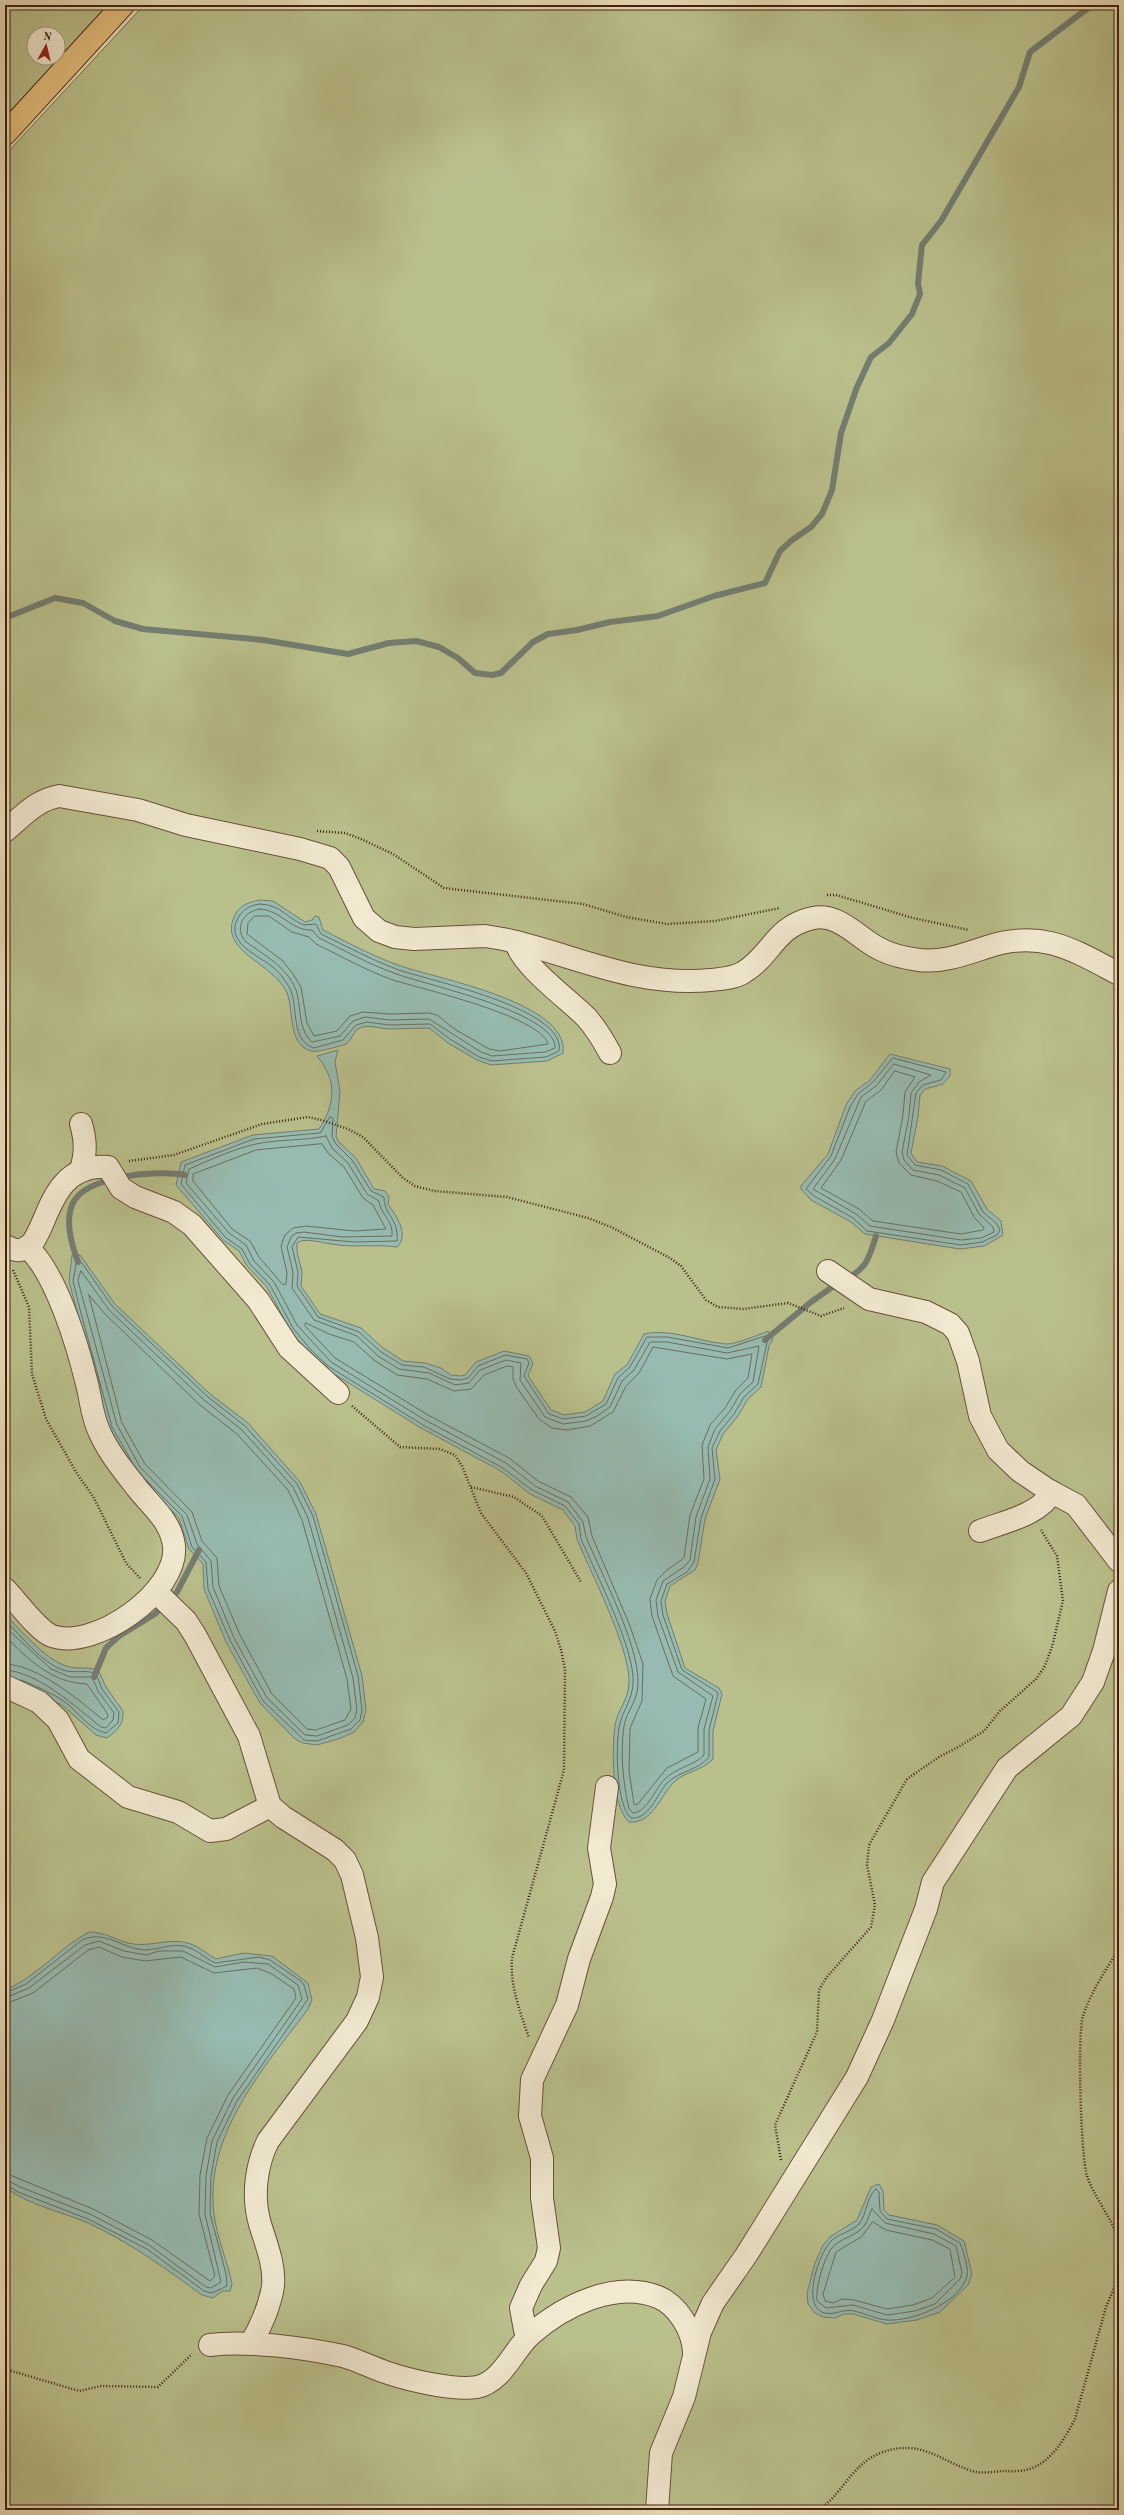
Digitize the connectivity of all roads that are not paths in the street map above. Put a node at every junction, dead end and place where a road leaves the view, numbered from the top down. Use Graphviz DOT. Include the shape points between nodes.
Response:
graph roads {
  1 [pos="124,5"];
  2 [pos="5,134"];
  3 [pos="5,831"];
  4 [pos="516,942"];
  5 [pos="1119,974"];
  6 [pos="610,1053"];
  7 [pos="81,1124"];
  8 [pos="81,1170"];
  9 [pos="16,1248"];
  10 [pos="828,1271"];
  11 [pos="338,1393"];
  12 [pos="1052,1492"];
  13 [pos="980,1531"];
  14 [pos="1119,1561"];
  15 [pos="5,1589"];
  16 [pos="1119,1591"];
  17 [pos="164,1600"];
  18 [pos="5,1686"];
  19 [pos="607,1787"];
  20 [pos="270,1806"];
  21 [pos="530,2335"];
  22 [pos="251,2343"];
  23 [pos="210,2345"];
  24 [pos="695,2357"];
  25 [pos="657,2510"];
  1 -- 2 [label="main road"];
  3 -- 4 [label="lane" via="36,805 48,798 59,796 138,810 186,825 292,847 330,858 339,867 364,918 379,931 395,937 414,940 485,936"];
  4 -- 5 [label="lane" via="629,975 711,980 743,973 785,930 816,918 834,920 880,950 906,958 941,960 1018,938 1038,939 1058,944"];
  4 -- 6 [label="lane" via="517,949 526,961 587,1018 600,1034"];
  7 -- 8 [label="lane" via="86,1156"];
  8 -- 9 [label="lane" via="61,1186 36,1238"];
  8 -- 11 [label="lane" via="90,1167 114,1176 135,1197 174,1212 192,1225 258,1300 290,1348"];
  9 -- 17 [label="lane" via="36,1255 45,1269 78,1352 98,1431 138,1489 164,1518 171,1532 174,1559 168,1574"];
  10 -- 12 [label="lane" via="866,1296 926,1312 950,1324 958,1333 967,1356 980,1416 998,1450 1020,1471"];
  12 -- 13 [label="lane" via="1043,1503 1032,1510"];
  12 -- 14 [label="lane" via="1085,1513"];
  15 -- 17 [label="lane" via="50,1635 72,1639 106,1628 144,1603"];
  16 -- 24 [label="lane" via="1104,1651 1093,1682 1080,1705 1071,1716 1007,1768 933,1882 926,1909 883,2020 857,2077 790,2186 713,2303 700,2332"];
  17 -- 20 [label="lane" via="195,1635 249,1736"];
  18 -- 20 [label="lane" via="39,1702 58,1720 79,1759 128,1797 178,1812 210,1831 226,1829"];
  19 -- 21 [label="lane" via="599,1848 605,1884 602,1897 579,1959 568,2005 532,2080 530,2116 542,2158 542,2198 549,2248 546,2261 521,2308 525,2330"];
  20 -- 22 [label="lane" via="335,1850 345,1860 352,1875 367,1938 372,1977 368,1997 357,2021 268,2141 260,2156 256,2173 259,2222 269,2249 273,2286 260,2328"];
  21 -- 22 [label="lane" via="491,2382 465,2388 387,2373 343,2357"];
  21 -- 24 [label="lane" via="565,2311 605,2293 648,2293 665,2300 685,2322 693,2338"];
  22 -- 23 [label="lane"];
  24 -- 25 [label="lane" via="684,2397 661,2453"];
}
